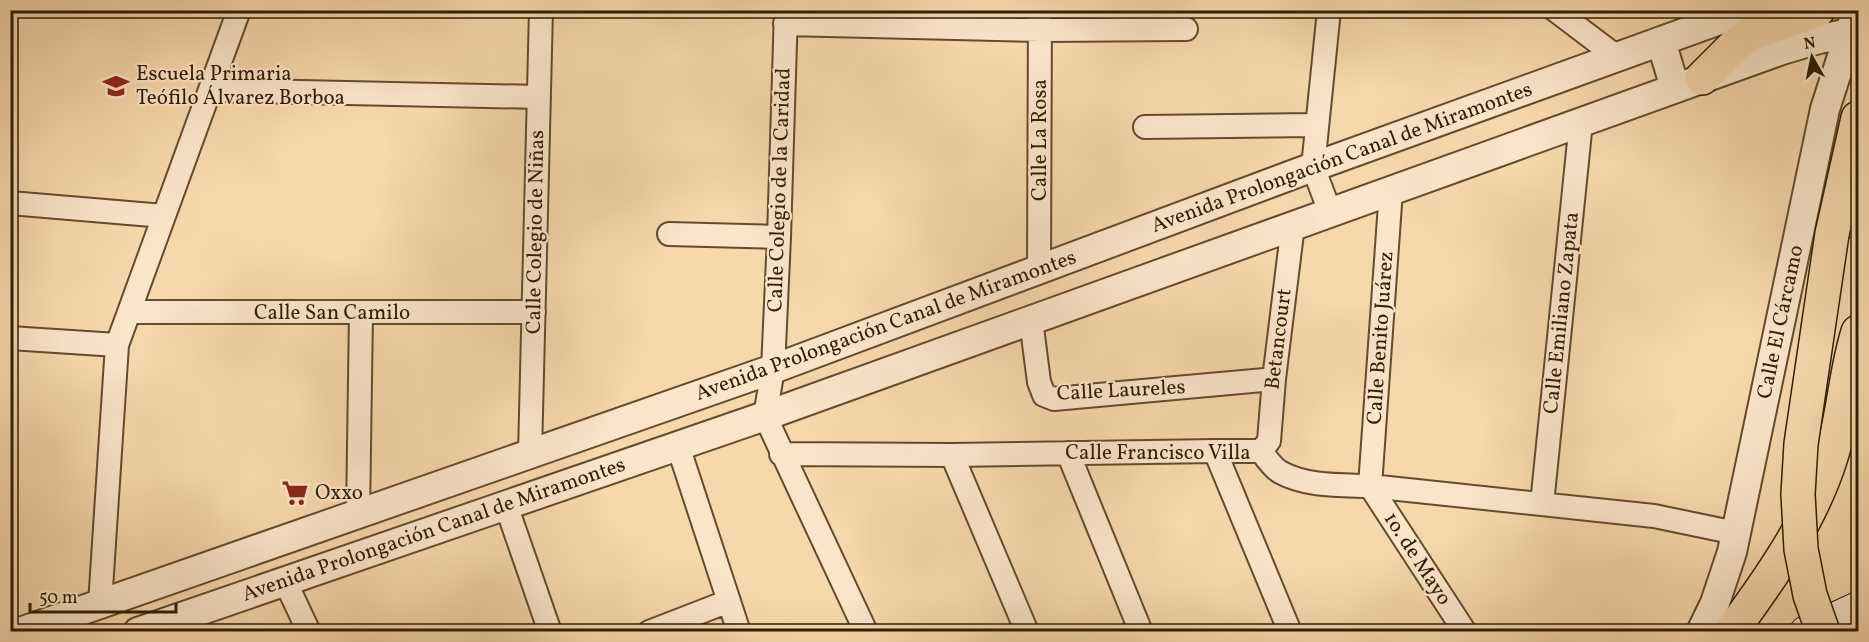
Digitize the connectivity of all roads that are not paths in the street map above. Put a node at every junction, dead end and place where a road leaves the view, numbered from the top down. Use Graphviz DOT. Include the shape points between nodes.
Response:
graph roads {
  1 [pos="239,10"];
  2 [pos="541,10"];
  3 [pos="1329,10"];
  4 [pos="1555,10"];
  5 [pos="1818,10"];
  6 [pos="1741,11"];
  7 [pos="785,17"];
  8 [pos="1040,20"];
  9 [pos="1853,22"];
  10 [pos="1186,29"];
  11 [pos="1661,41"];
  12 [pos="1617,57"];
  13 [pos="1688,83"];
  14 [pos="211,90"];
  15 [pos="539,97"];
  16 [pos="1858,118"];
  17 [pos="1581,122"];
  18 [pos="1317,125"];
  19 [pos="1145,127"];
  20 [pos="1313,167"];
  21 [pos="1858,180"];
  22 [pos="1391,190"];
  23 [pos="10,203"];
  24 [pos="1330,212"];
  25 [pos="165,216"];
  26 [pos="1293,225"];
  27 [pos="1833,227"];
  28 [pos="669,234"];
  29 [pos="779,237"];
  30 [pos="1039,270"];
  31 [pos="130,312"];
  32 [pos="534,312"];
  33 [pos="361,313"];
  34 [pos="1031,320"];
  35 [pos="1858,332"];
  36 [pos="10,338"];
  37 [pos="117,345"];
  38 [pos="1858,360"];
  39 [pos="773,369"];
  40 [pos="1274,379"];
  41 [pos="1845,393"];
  42 [pos="765,416"];
  43 [pos="678,446"];
  44 [pos="1215,451"];
  45 [pos="1261,451"];
  46 [pos="1068,453"];
  47 [pos="530,454"];
  48 [pos="781,454"];
  49 [pos="952,455"];
  50 [pos="1370,486"];
  51 [pos="1542,504"];
  52 [pos="506,505"];
  53 [pos="358,514"];
  54 [pos="1736,533"];
  55 [pos="285,581"];
  56 [pos="729,601"];
  57 [pos="100,604"];
  58 [pos="1858,608"];
  59 [pos="20,632"];
  60 [pos="138,632"];
  61 [pos="309,632"];
  62 [pos="550,632"];
  63 [pos="649,632"];
  64 [pos="739,632"];
  65 [pos="866,632"];
  66 [pos="1028,632"];
  67 [pos="1141,632"];
  68 [pos="1290,632"];
  69 [pos="1465,632"];
  70 [pos="1701,632"];
  71 [pos="1731,632"];
  72 [pos="1806,632"];
  73 [pos="1823,632"];
  1 -- 14 [label="street"];
  2 -- 15 [label="street, Calle Colegio de Niñas"];
  3 -- 18 [label="street"];
  4 -- 12 [label="street"];
  5 -- 13 [label="main road" via="1750,34"];
  6 -- 11 [label="street, Avenida Prolongación Canal de Miramontes"];
  7 -- 8 [label="street"];
  7 -- 29 [label="street, Calle Colegio de la Caridad"];
  8 -- 10 [label="street"];
  8 -- 30 [label="street, Calle La Rosa"];
  9 -- 13 [label="street, Avenida Prolongación Canal de Miramontes"];
  9 -- 54 [label="street, Calle El Cárcamo" via="1825,109"];
  11 -- 12 [label="street, Avenida Prolongación Canal de Miramontes"];
  11 -- 13 [label="street"];
  12 -- 20 [label="street, Avenida Prolongación Canal de Miramontes"];
  13 -- 17 [label="street, Avenida Prolongación Canal de Miramontes"];
  14 -- 15 [label="street"];
  14 -- 25 [label="street"];
  15 -- 32 [label="street, Calle Colegio de Niñas"];
  16 -- 27 [label="main road"];
  17 -- 22 [label="street, Avenida Prolongación Canal de Miramontes"];
  17 -- 51 [label="street, Calle Emiliano Zapata"];
  18 -- 19 [label="street"];
  18 -- 20 [label="street"];
  20 -- 24 [label="street"];
  20 -- 30 [label="street, Avenida Prolongación Canal de Miramontes"];
  21 -- 27 [label="main road"];
  22 -- 24 [label="street, Avenida Prolongación Canal de Miramontes"];
  22 -- 50 [label="street, Calle Benito Juárez"];
  23 -- 25 [label="street"];
  24 -- 26 [label="street, Avenida Prolongación Canal de Miramontes"];
  25 -- 31 [label="street"];
  26 -- 34 [label="street, Avenida Prolongación Canal de Miramontes"];
  26 -- 40 [label="street, Betancourt"];
  27 -- 73 [label="main road, bridge" via="1801,444 1798,494 1801,549 1810,595"];
  28 -- 29 [label="street"];
  29 -- 39 [label="street, Calle Colegio de la Caridad"];
  30 -- 39 [label="street, Avenida Prolongación Canal de Miramontes"];
  31 -- 33 [label="street, Calle San Camilo"];
  31 -- 37 [label="street"];
  32 -- 33 [label="street, Calle San Camilo"];
  32 -- 47 [label="street, Calle Colegio de Niñas"];
  33 -- 53 [label="street"];
  34 -- 40 [label="street, Calle Laureles" via="1039,382 1044,395 1054,399"];
  34 -- 42 [label="street, Avenida Prolongación Canal de Miramontes"];
  35 -- 41 [label="main road"];
  36 -- 37 [label="street"];
  37 -- 57 [label="street"];
  38 -- 41 [label="main road"];
  39 -- 42 [label="street, Calle Colegio de la Caridad"];
  39 -- 47 [label="street, Avenida Prolongación Canal de Miramontes"];
  40 -- 45 [label="street, Betancourt" via="1269,441"];
  41 -- 71 [label="main road" via="1831,458 1812,506"];
  42 -- 43 [label="street, Avenida Prolongación Canal de Miramontes"];
  42 -- 48 [label="street"];
  43 -- 52 [label="street, Avenida Prolongación Canal de Miramontes"];
  43 -- 56 [label="street"];
  44 -- 45 [label="street, Calle Francisco Villa"];
  44 -- 46 [label="street, Calle Francisco Villa"];
  44 -- 68 [label="street"];
  45 -- 50 [label="street, Calle Francisco Villa" via="1278,472 1304,481"];
  46 -- 49 [label="street, Calle Francisco Villa"];
  46 -- 67 [label="street"];
  47 -- 53 [label="street, Avenida Prolongación Canal de Miramontes"];
  48 -- 49 [label="street, Calle Francisco Villa"];
  48 -- 65 [label="street"];
  49 -- 66 [label="street"];
  50 -- 51 [label="street, Calle Francisco Villa"];
  50 -- 69 [label="street, 1o. de Mayo"];
  51 -- 54 [label="street, Calle Francisco Villa" via="1654,516"];
  52 -- 55 [label="street, Avenida Prolongación Canal de Miramontes"];
  52 -- 62 [label="street"];
  53 -- 57 [label="street, Avenida Prolongación Canal de Miramontes"];
  54 -- 70 [label="street, Calle El Cárcamo" via="1725,578"];
  55 -- 60 [label="street, Avenida Prolongación Canal de Miramontes"];
  55 -- 61 [label="street"];
  56 -- 63 [label="street"];
  56 -- 64 [label="street"];
  57 -- 59 [label="street, Avenida Prolongación Canal de Miramontes"];
  58 -- 72 [label="main road"];
}
